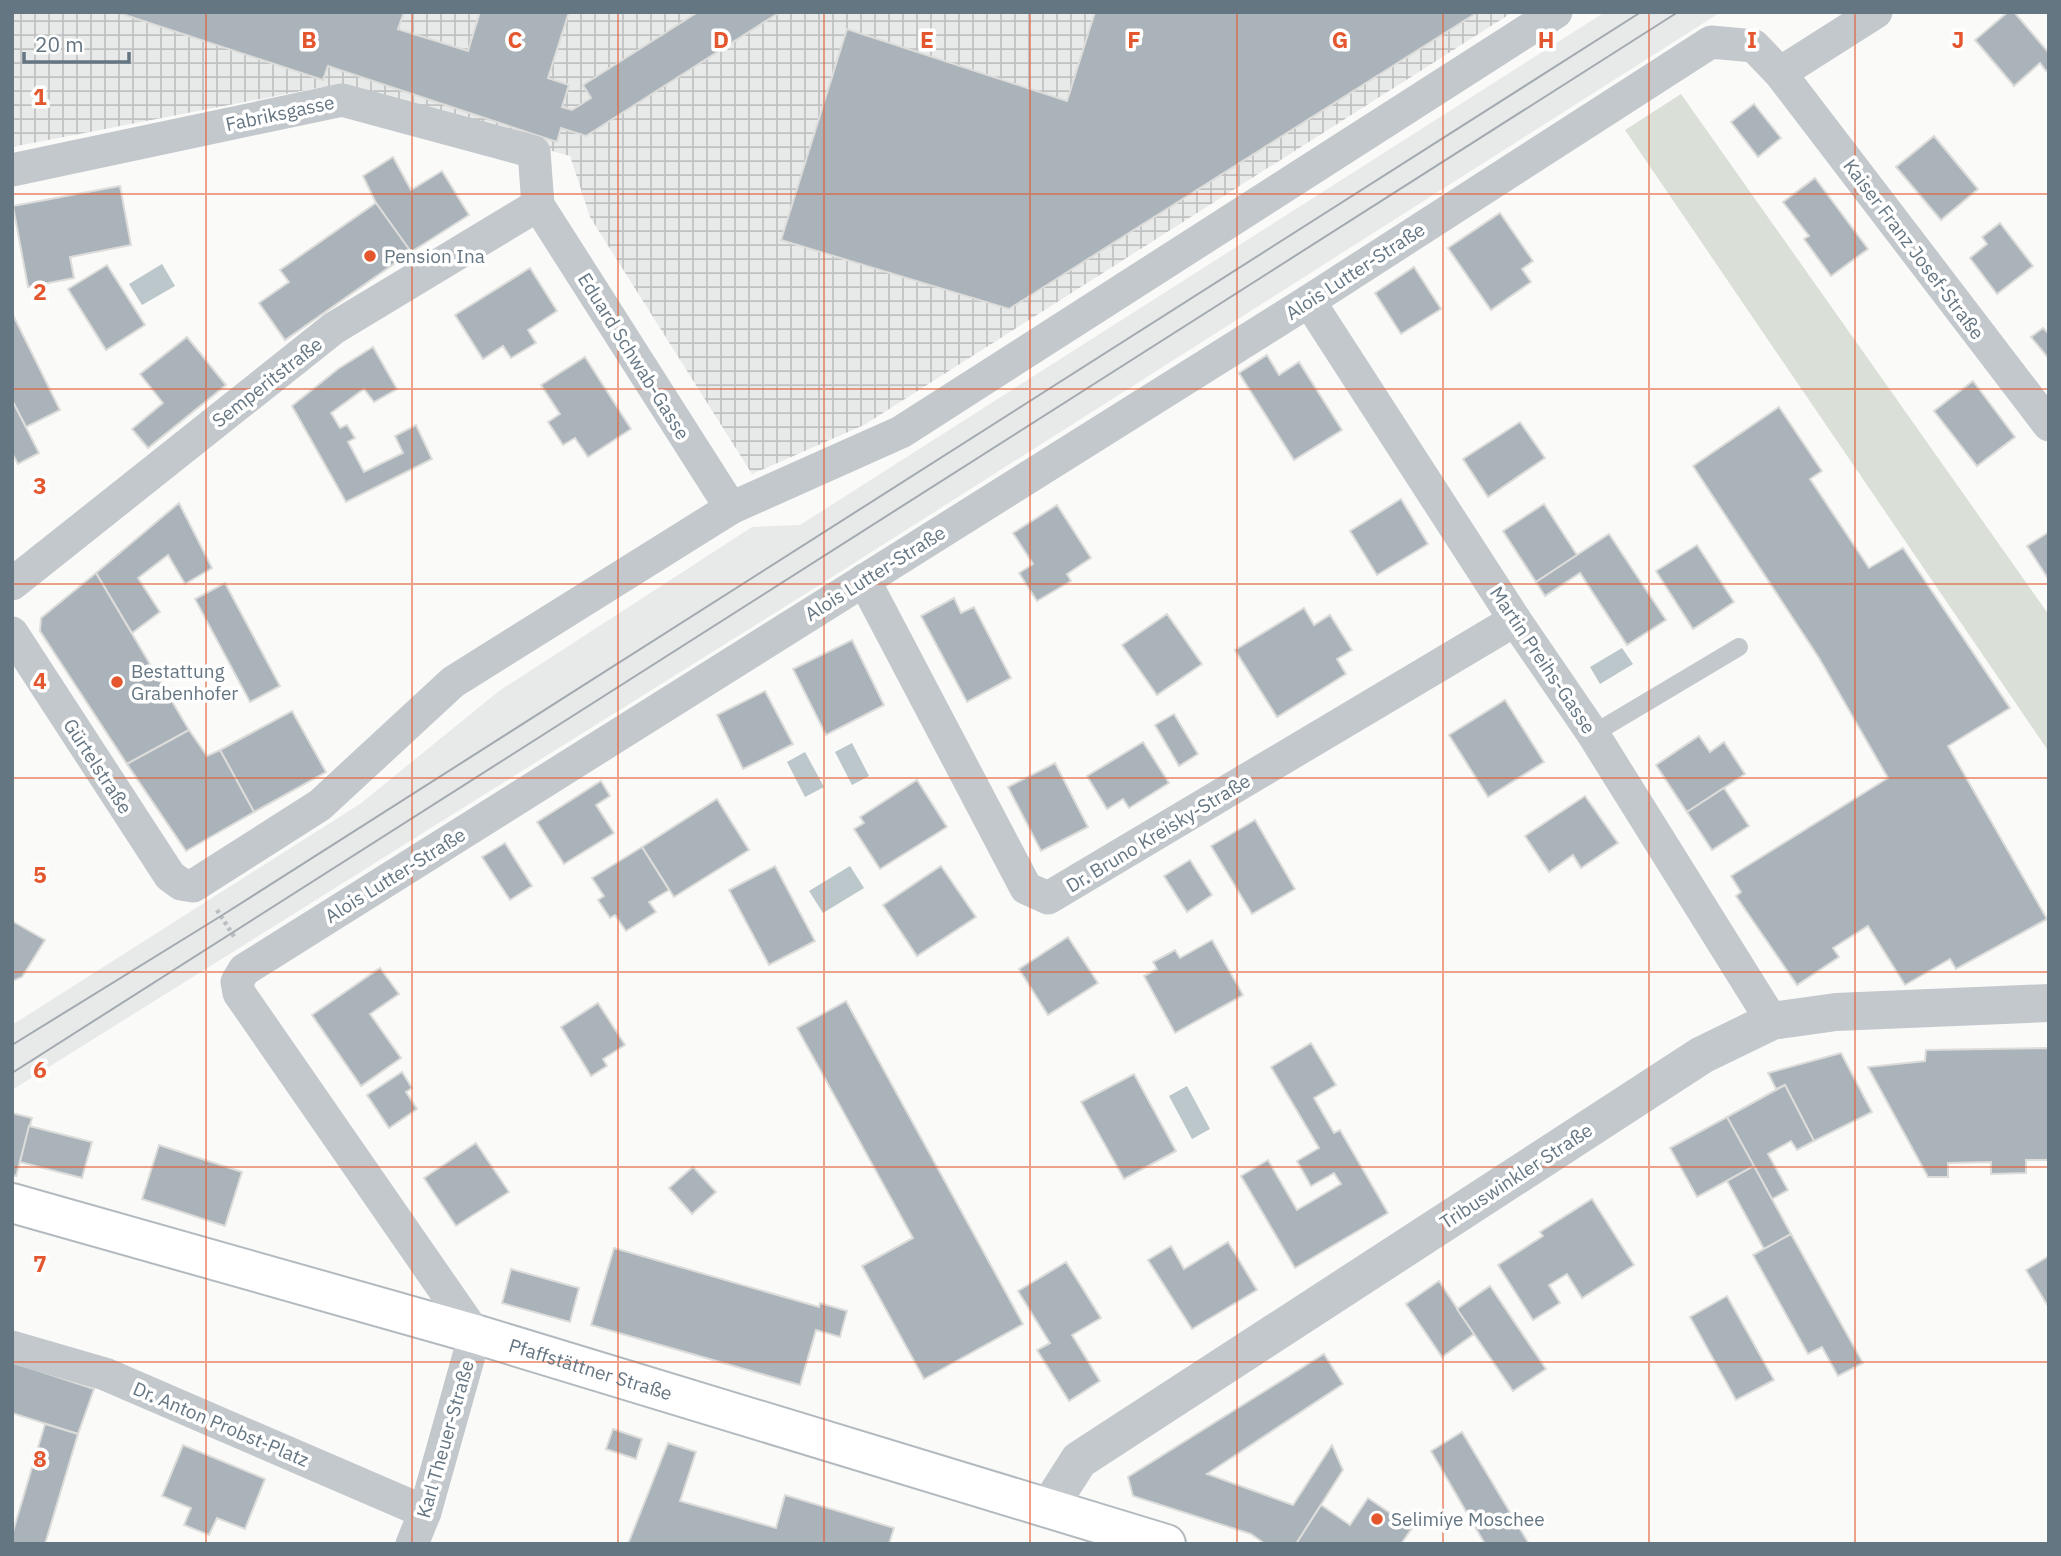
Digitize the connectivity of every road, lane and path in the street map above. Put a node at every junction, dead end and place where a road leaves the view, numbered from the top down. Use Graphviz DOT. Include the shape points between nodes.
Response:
graph roads {
  1 [pos="1556,12"];
  2 [pos="1877,12"];
  3 [pos="1780,73"];
  4 [pos="12,170"];
  5 [pos="538,205"];
  6 [pos="1309,301"];
  7 [pos="2049,425"];
  8 [pos="731,508"];
  9 [pos="864,580"];
  10 [pos="12,584"];
  11 [pos="1515,620"];
  12 [pos="12,634"];
  13 [pos="1739,647"];
  14 [pos="1593,734"];
  15 [pos="193,887"];
  16 [pos="244,970"];
  17 [pos="2049,1003"];
  18 [pos="1772,1021"];
  19 [pos="12,1203"];
  20 [pos="475,1334"];
  21 [pos="12,1347"];
  22 [pos="1049,1507"];
  23 [pos="425,1512"];
  24 [pos="412,1544"];
  25 [pos="1166,1544"];
  1 -- 8 [label="street" via="901,432"];
  2 -- 3 [label="street"];
  3 -- 6 [label="street, Alois Lutter-Straße" via="1754,46 1711,42"];
  3 -- 7 [label="street, Kaiser Franz Josef-Straße"];
  4 -- 5 [label="street, Fabriksgasse" via="342,100 534,152"];
  5 -- 8 [label="street, Eduard Schwab-Gasse"];
  5 -- 10 [label="street, Semperitstraße" via="334,328"];
  6 -- 9 [label="street, Alois Lutter-Straße"];
  6 -- 11 [label="street, Martin Preihs-Gasse"];
  8 -- 15 [label="street" via="453,682 320,805"];
  9 -- 11 [label="street, Dr. Bruno Kreisky-Straße" via="1026,888 1048,898"];
  9 -- 16 [label="street, Alois Lutter-Straße"];
  11 -- 14 [label="street, Martin Preihs-Gasse"];
  12 -- 15 [label="street, Gürtelstraße" via="170,876"];
  13 -- 14 [label="lane"];
  14 -- 18 [label="street, Martin Preihs-Gasse"];
  15 -- 16 [label="path" via="206,908 214,904 232,933 241,948 234,953"];
  16 -- 20 [label="street" via="237,982 239,993"];
  17 -- 18 [label="street, Tribuswinkler Straße" via="1836,1012"];
  18 -- 22 [label="street, Tribuswinkler Straße" via="1702,1055 1079,1460"];
  19 -- 20 [label="main road, Pfaffstättner Straße"];
  20 -- 22 [label="main road, Pfaffstättner Straße"];
  20 -- 23 [label="street, Karl Theuer-Straße"];
  21 -- 23 [label="street, Dr. Anton Probst-Platz" via="104,1374"];
  22 -- 25 [label="main road, Pfaffstättner Straße"];
  23 -- 24 [label="street, Karl Theuer-Straße"];
}
